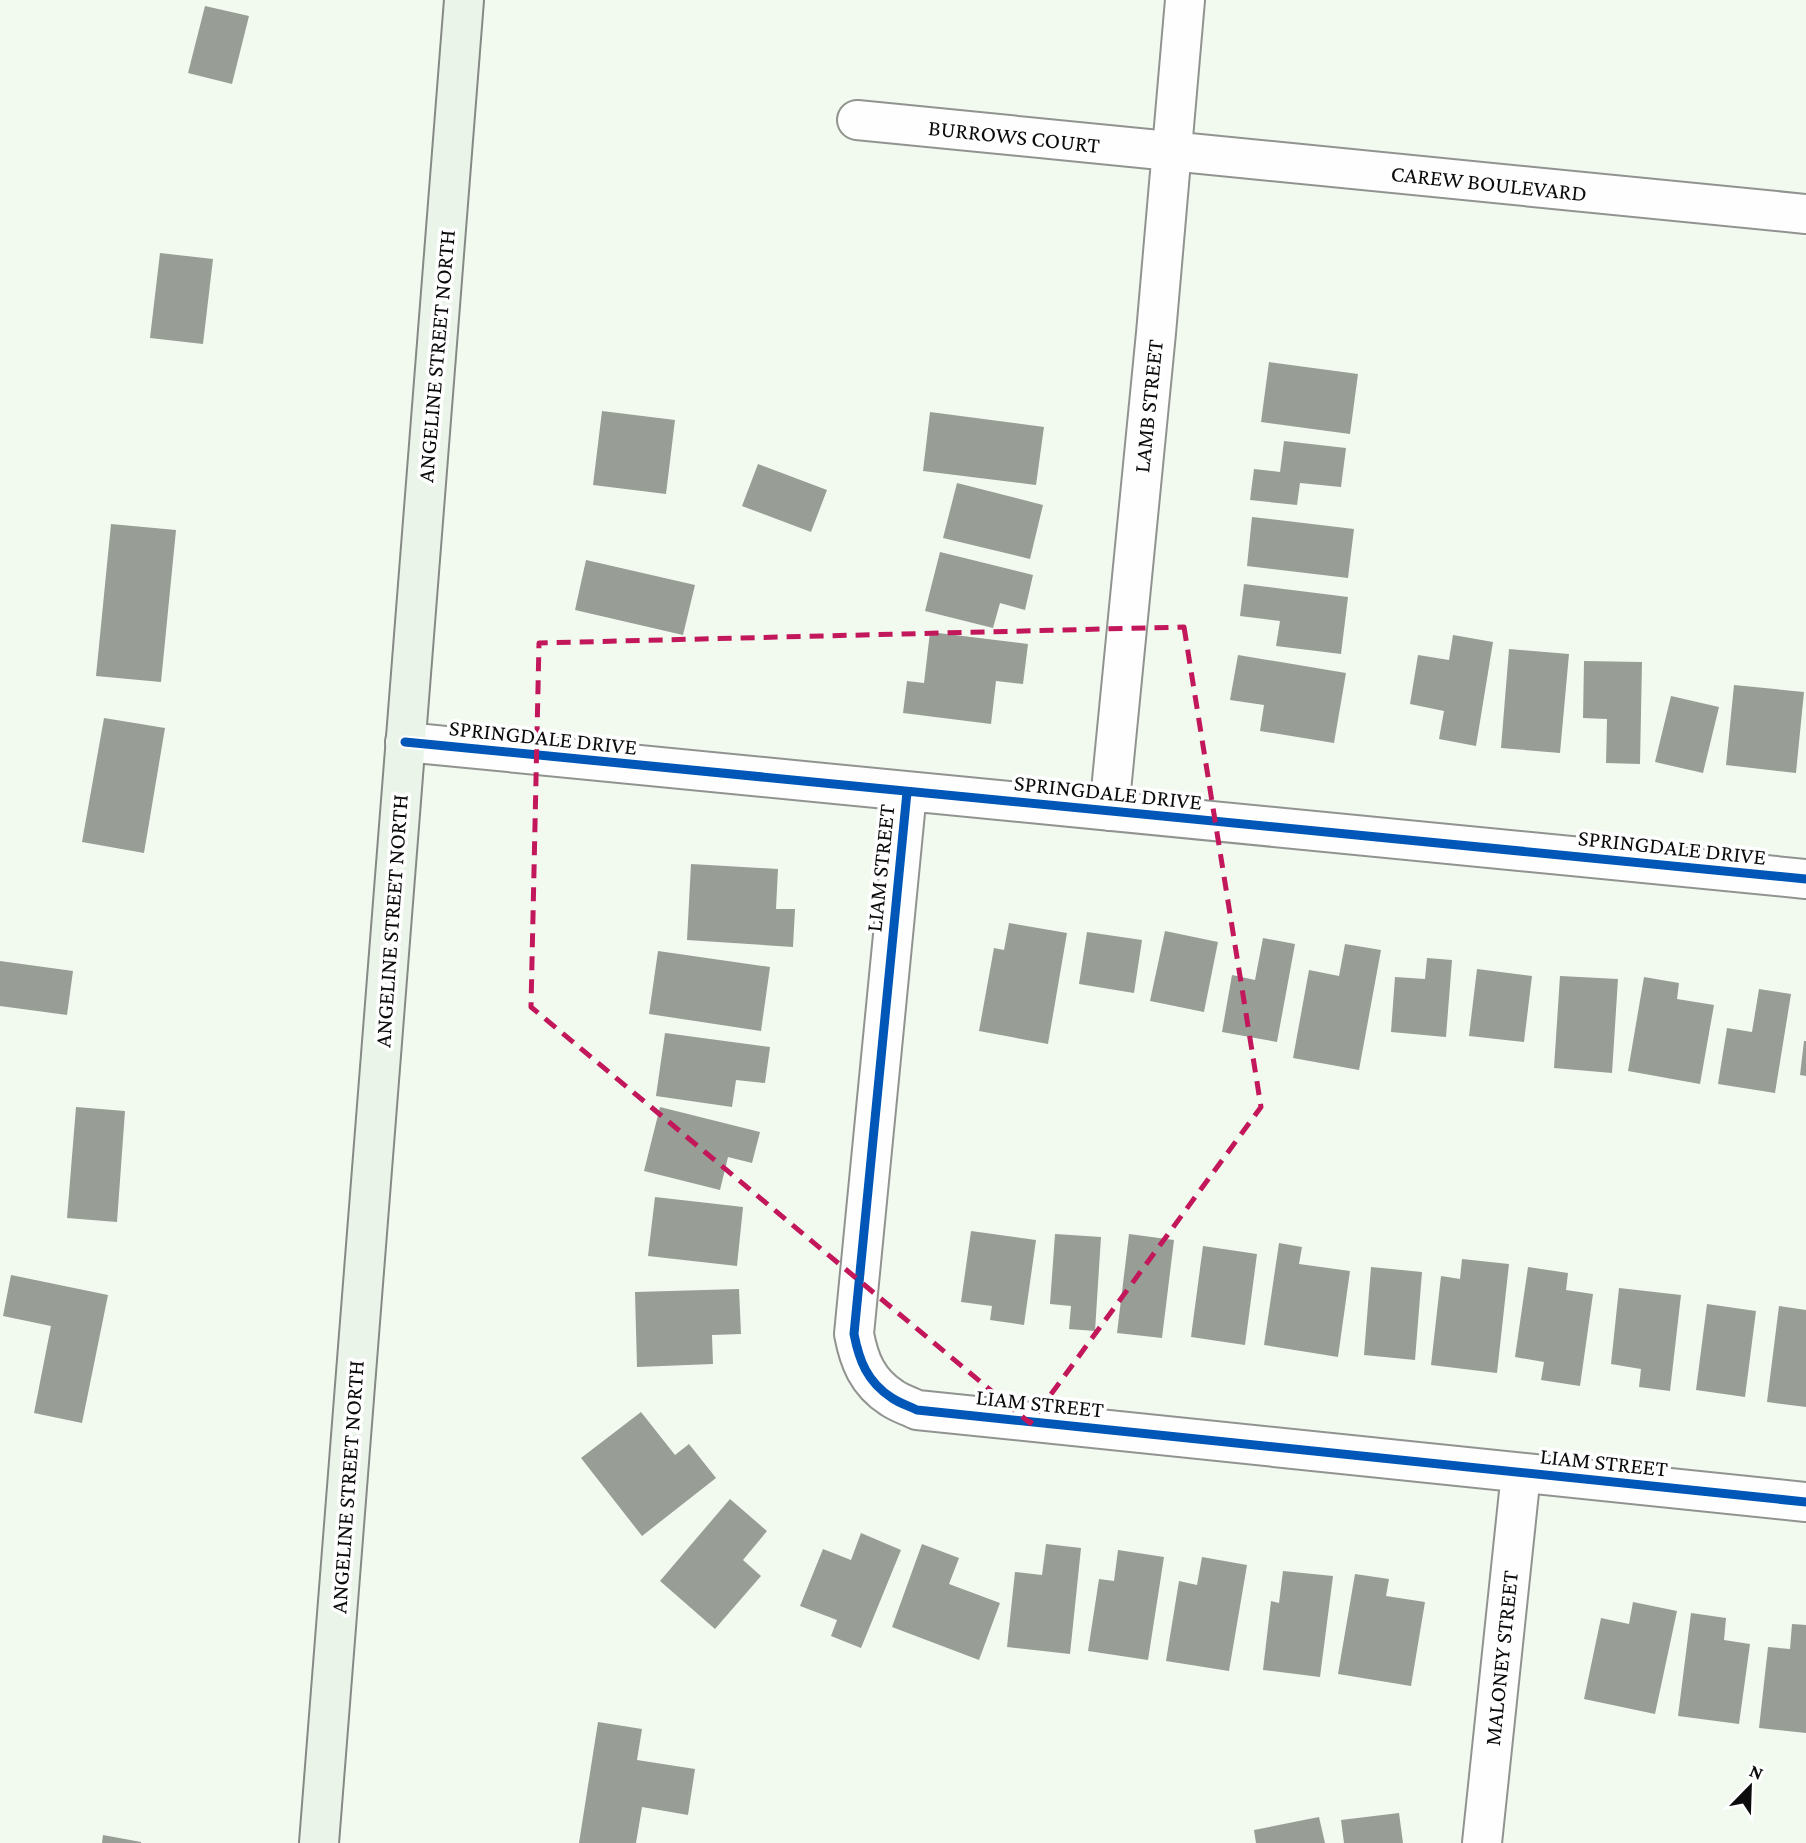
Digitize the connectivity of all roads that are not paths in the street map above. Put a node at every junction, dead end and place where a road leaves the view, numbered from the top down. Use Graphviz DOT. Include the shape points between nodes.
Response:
graph roads {
  1 [pos="464,0"];
  2 [pos="1185,0"];
  3 [pos="857,120"];
  4 [pos="1172,151"];
  5 [pos="1806,214"];
  6 [pos="405,743"];
  7 [pos="907,792"];
  8 [pos="1109,811"];
  9 [pos="1806,879"];
  10 [pos="1521,1473"];
  11 [pos="1806,1502"];
  12 [pos="319,1843"];
  13 [pos="1482,1843"];
  1 -- 6 [label="main road, ANGELINE STREET NORTH"];
  2 -- 4 [label="street, LAMB STREET"];
  3 -- 4 [label="street, BURROWS COURT"];
  4 -- 5 [label="street, CAREW BOULEVARD"];
  4 -- 8 [label="street, LAMB STREET"];
  6 -- 7 [label="street, SPRINGDALE DRIVE"];
  6 -- 12 [label="main road, ANGELINE STREET NORTH"];
  7 -- 8 [label="street, SPRINGDALE DRIVE"];
  7 -- 10 [label="street, LIAM STREET" via="854,1334 859,1358 872,1381 892,1399 917,1410"];
  8 -- 9 [label="street, SPRINGDALE DRIVE"];
  10 -- 11 [label="street, LIAM STREET"];
  10 -- 13 [label="street, MALONEY STREET"];
}
